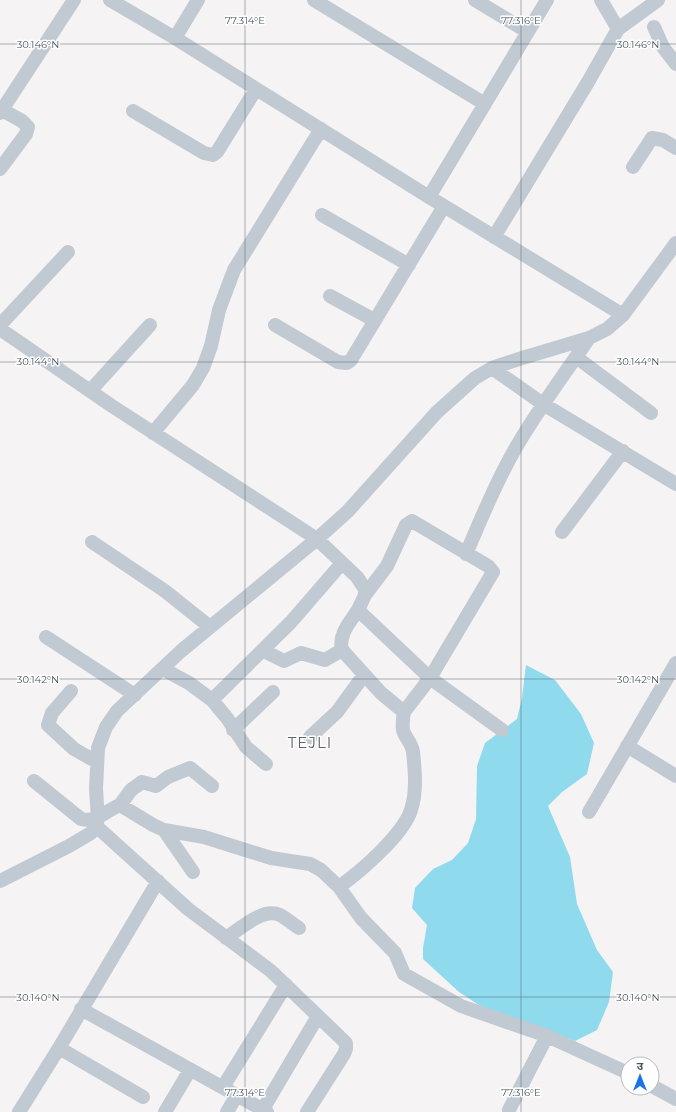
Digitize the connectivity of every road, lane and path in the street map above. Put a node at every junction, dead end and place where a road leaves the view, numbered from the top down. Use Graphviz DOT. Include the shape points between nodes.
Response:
graph roads {
  1 [pos="74,0"];
  2 [pos="110,0"];
  3 [pos="198,0"];
  4 [pos="314,0"];
  5 [pos="475,0"];
  6 [pos="547,0"];
  7 [pos="601,0"];
  8 [pos="658,0"];
  9 [pos="654,27"];
  10 [pos="618,29"];
  11 [pos="528,32"];
  12 [pos="175,38"];
  13 [pos="676,64"];
  14 [pos="256,89"];
  15 [pos="485,104"];
  16 [pos="133,110"];
  17 [pos="1,112"];
  18 [pos="321,129"];
  19 [pos="676,148"];
  20 [pos="633,167"];
  21 [pos="0,169"];
  22 [pos="429,197"];
  23 [pos="444,206"];
  24 [pos="322,215"];
  25 [pos="494,237"];
  26 [pos="676,243"];
  27 [pos="68,252"];
  28 [pos="409,265"];
  29 [pos="330,296"];
  30 [pos="623,315"];
  31 [pos="374,320"];
  32 [pos="0,325"];
  33 [pos="150,325"];
  34 [pos="275,325"];
  35 [pos="0,329"];
  36 [pos="589,338"];
  37 [pos="576,357"];
  38 [pos="492,368"];
  39 [pos="90,391"];
  40 [pos="543,404"];
  41 [pos="650,413"];
  42 [pos="153,433"];
  43 [pos="623,451"];
  44 [pos="676,484"];
  45 [pos="562,532"];
  46 [pos="317,539"];
  47 [pos="92,542"];
  48 [pos="466,554"];
  49 [pos="342,563"];
  50 [pos="365,595"];
  51 [pos="358,610"];
  52 [pos="210,627"];
  53 [pos="46,637"];
  54 [pos="342,650"];
  55 [pos="264,651"];
  56 [pos="676,663"];
  57 [pos="163,669"];
  58 [pos="364,675"];
  59 [pos="430,678"];
  60 [pos="71,691"];
  61 [pos="273,692"];
  62 [pos="135,695"];
  63 [pos="212,700"];
  64 [pos="404,712"];
  65 [pos="234,730"];
  66 [pos="502,730"];
  67 [pos="310,737"];
  68 [pos="627,746"];
  69 [pos="97,762"];
  70 [pos="266,764"];
  71 [pos="676,776"];
  72 [pos="34,781"];
  73 [pos="212,786"];
  74 [pos="120,805"];
  75 [pos="589,812"];
  76 [pos="97,822"];
  77 [pos="164,830"];
  78 [pos="193,872"];
  79 [pos="0,881"];
  80 [pos="158,881"];
  81 [pos="340,887"];
  82 [pos="299,928"];
  83 [pos="226,938"];
  84 [pos="286,985"];
  85 [pos="81,1009"];
  86 [pos="318,1016"];
  87 [pos="547,1036"];
  88 [pos="59,1048"];
  89 [pos="620,1069"];
  90 [pos="190,1070"];
  91 [pos="223,1087"];
  92 [pos="660,1090"];
  93 [pos="237,1095"];
  94 [pos="143,1097"];
  95 [pos="676,1099"];
  96 [pos="509,1110"];
  97 [pos="265,1111"];
  98 [pos="19,1112"];
  99 [pos="165,1112"];
  100 [pos="227,1112"];
  101 [pos="307,1112"];
  1 -- 17 [label="street"];
  2 -- 12 [label="street"];
  3 -- 12 [label="street"];
  4 -- 15 [label="street"];
  5 -- 11 [label="street"];
  6 -- 11 [label="street"];
  7 -- 10 [label="street"];
  8 -- 10 [label="street"];
  9 -- 13 [label="street"];
  10 -- 25 [label="street"];
  11 -- 15 [label="street"];
  12 -- 14 [label="street"];
  14 -- 16 [label="street" via="213,155 204,153"];
  14 -- 18 [label="street"];
  15 -- 22 [label="street"];
  17 -- 21 [label="street" via="22,121 28,127 26,134"];
  18 -- 22 [label="street"];
  18 -- 42 [label="street" via="234,270 219,310 203,368 193,385"];
  19 -- 20 [label="street" via="663,140 652,138"];
  22 -- 23 [label="street"];
  23 -- 25 [label="street"];
  23 -- 28 [label="street"];
  24 -- 28 [label="street"];
  25 -- 30 [label="street"];
  26 -- 30 [label="street"];
  27 -- 32 [label="street"];
  28 -- 31 [label="street"];
  29 -- 31 [label="street"];
  30 -- 36 [label="street" via="607,329"];
  31 -- 34 [label="street" via="351,360 343,363"];
  33 -- 39 [label="street"];
  35 -- 39 [label="street"];
  36 -- 37 [label="street"];
  36 -- 38 [label="street"];
  37 -- 40 [label="street"];
  37 -- 41 [label="street"];
  38 -- 40 [label="street"];
  38 -- 46 [label="street" via="475,378 437,412 348,511"];
  39 -- 42 [label="street"];
  40 -- 43 [label="street"];
  40 -- 48 [label="street" via="500,477"];
  42 -- 46 [label="street"];
  43 -- 44 [label="street"];
  43 -- 45 [label="street"];
  46 -- 49 [label="street"];
  46 -- 52 [label="street"];
  47 -- 52 [label="street" via="153,583"];
  48 -- 50 [label="street" via="416,522 408,522 386,566"];
  48 -- 59 [label="street" via="488,566 493,572 492,576"];
  49 -- 50 [label="street" via="362,583"];
  49 -- 55 [label="street"];
  50 -- 51 [label="street"];
  51 -- 54 [label="street" via="342,635"];
  51 -- 59 [label="street"];
  52 -- 57 [label="street"];
  53 -- 62 [label="street"];
  54 -- 55 [label="street" via="325,660 301,653 284,661"];
  54 -- 58 [label="street"];
  55 -- 63 [label="street"];
  56 -- 68 [label="street"];
  57 -- 62 [label="street"];
  57 -- 63 [label="street" via="189,683"];
  58 -- 64 [label="street"];
  58 -- 67 [label="street" via="337,712"];
  59 -- 64 [label="street"];
  59 -- 66 [label="street"];
  60 -- 69 [label="street" via="52,713 48,725 74,748"];
  61 -- 65 [label="street"];
  62 -- 69 [label="street" via="117,711 106,727 98,748"];
  63 -- 65 [label="street"];
  64 -- 81 [label="street" via="404,731 413,751 414,796 411,810 405,822 373,860"];
  65 -- 70 [label="street" via="246,747"];
  68 -- 71 [label="street"];
  68 -- 75 [label="street"];
  69 -- 76 [label="street"];
  72 -- 76 [label="street" via="81,819"];
  73 -- 74 [label="street" via="190,768 168,777 156,786 142,782 131,790"];
  74 -- 76 [label="street"];
  74 -- 77 [label="street"];
  76 -- 79 [label="street" via="91,833"];
  76 -- 80 [label="street"];
  77 -- 78 [label="street"];
  77 -- 81 [label="street" via="204,837 271,858 310,864"];
  80 -- 83 [label="street" via="188,909"];
  80 -- 85 [label="street"];
  81 -- 87 [label="street" via="361,918 395,953 404,974 461,1006"];
  82 -- 83 [label="street" via="280,915 267,914 254,918"];
  83 -- 84 [label="street"];
  84 -- 86 [label="street"];
  84 -- 91 [label="street"];
  85 -- 88 [label="street"];
  85 -- 90 [label="street"];
  86 -- 97 [label="street"];
  86 -- 101 [label="street" via="341,1037 346,1043 346,1049"];
  87 -- 89 [label="street"];
  87 -- 96 [label="street"];
  88 -- 94 [label="street"];
  88 -- 98 [label="street"];
  90 -- 91 [label="street"];
  90 -- 99 [label="street"];
  91 -- 93 [label="street"];
  92 -- 95 [label="street"];
  93 -- 97 [label="street"];
  93 -- 100 [label="street"];
}
